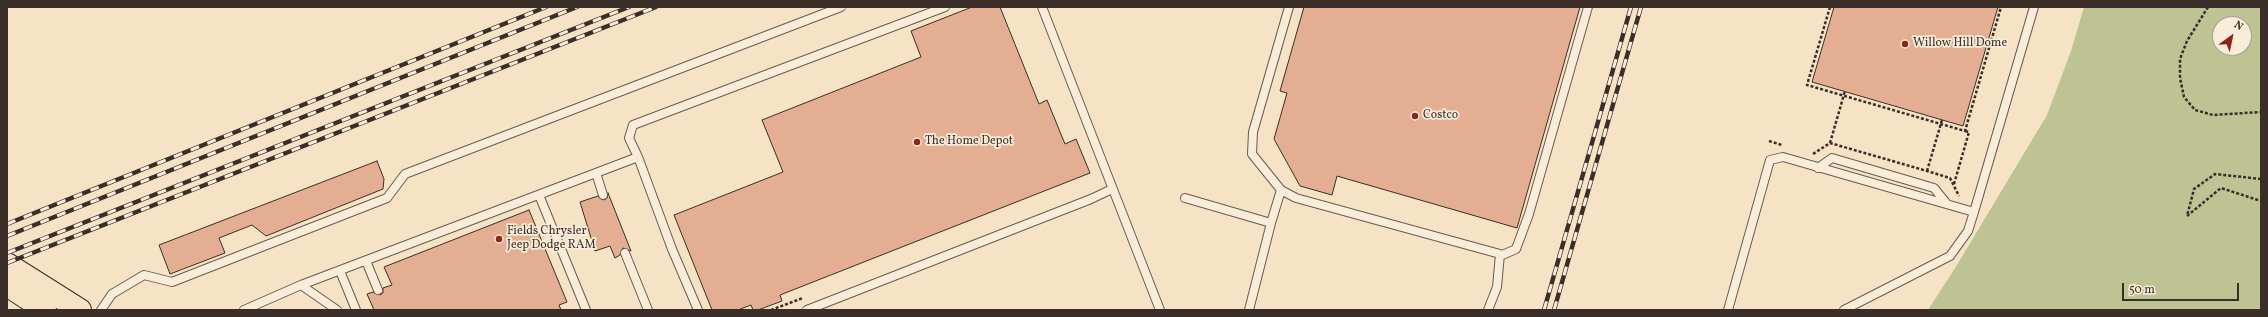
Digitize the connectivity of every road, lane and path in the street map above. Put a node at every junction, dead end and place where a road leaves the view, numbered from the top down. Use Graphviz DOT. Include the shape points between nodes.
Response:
graph roads {
  1 [pos="841,7"];
  2 [pos="945,7"];
  3 [pos="1042,7"];
  4 [pos="1289,7"];
  5 [pos="1588,7"];
  6 [pos="1830,7"];
  7 [pos="2001,7"];
  8 [pos="2034,7"];
  9 [pos="2208,7"];
  10 [pos="1845,91"];
  11 [pos="1844,95"];
  12 [pos="2261,112"];
  13 [pos="1942,120"];
  14 [pos="1941,124"];
  15 [pos="1965,131"];
  16 [pos="1830,144"];
  17 [pos="638,157"];
  18 [pos="1818,168"];
  19 [pos="1927,171"];
  20 [pos="596,173"];
  21 [pos="2261,179"];
  22 [pos="1953,184"];
  23 [pos="1112,189"];
  24 [pos="1281,190"];
  25 [pos="539,195"];
  26 [pos="603,195"];
  27 [pos="1185,198"];
  28 [pos="2261,201"];
  29 [pos="1947,204"];
  30 [pos="1974,212"];
  31 [pos="1270,223"];
  32 [pos="625,253"];
  33 [pos="1500,256"];
  34 [pos="366,261"];
  35 [pos="7,264"];
  36 [pos="340,271"];
  37 [pos="7,285"];
  38 [pos="301,285"];
  39 [pos="378,290"];
  40 [pos="45,310"];
  41 [pos="80,310"];
  42 [pos="101,310"];
  43 [pos="244,310"];
  44 [pos="337,310"];
  45 [pos="356,310"];
  46 [pos="586,310"];
  47 [pos="648,310"];
  48 [pos="698,310"];
  49 [pos="807,310"];
  50 [pos="1160,310"];
  51 [pos="1249,310"];
  52 [pos="1488,310"];
  53 [pos="1728,310"];
  54 [pos="1844,310"];
  1 -- 42 [label="lane" via="405,174 387,198 172,282 144,275 112,294"];
  2 -- 17 [label="lane" via="633,125 629,138"];
  3 -- 23 [label="lane"];
  4 -- 24 [label="lane" via="1252,132 1252,154"];
  5 -- 33 [label="lane" via="1529,214 1516,248"];
  6 -- 11 [label="path" via="1808,85"];
  7 -- 15 [label="path"];
  8 -- 30 [label="lane"];
  9 -- 12 [label="path" via="2187,41 2180,59 2184,97 2195,110 2213,115"];
  10 -- 11 [label="path"];
  11 -- 14 [label="path"];
  11 -- 16 [label="path"];
  13 -- 14 [label="path"];
  14 -- 15 [label="path"];
  14 -- 19 [label="path"];
  15 -- 22 [label="path" via="1969,132"];
  17 -- 20 [label="lane"];
  17 -- 48 [label="lane"];
  18 -- 29 [label="lane"];
  18 -- 29 [label="lane" via="1832,158 1934,188"];
  18 -- 53 [label="lane" via="1783,158 1770,160"];
  20 -- 25 [label="lane"];
  20 -- 26 [label="lane"];
  21 -- 28 [label="path" via="2215,174 2194,189 2187,216 2221,188"];
  23 -- 49 [label="lane" via="1091,200"];
  23 -- 50 [label="lane"];
  24 -- 31 [label="lane"];
  24 -- 33 [label="lane" via="1296,198"];
  25 -- 34 [label="lane"];
  25 -- 46 [label="lane"];
  27 -- 31 [label="lane"];
  29 -- 30 [label="lane"];
  30 -- 54 [label="lane" via="1968,231 1950,256"];
  31 -- 51 [label="lane"];
  32 -- 47 [label="lane"];
  33 -- 52 [label="lane" via="1497,287"];
  34 -- 36 [label="lane"];
  34 -- 39 [label="lane"];
  35 -- 41 [label="main road"];
  36 -- 38 [label="lane"];
  36 -- 45 [label="lane"];
  37 -- 40 [label="main road"];
  38 -- 43 [label="lane"];
  38 -- 44 [label="lane"];
}
